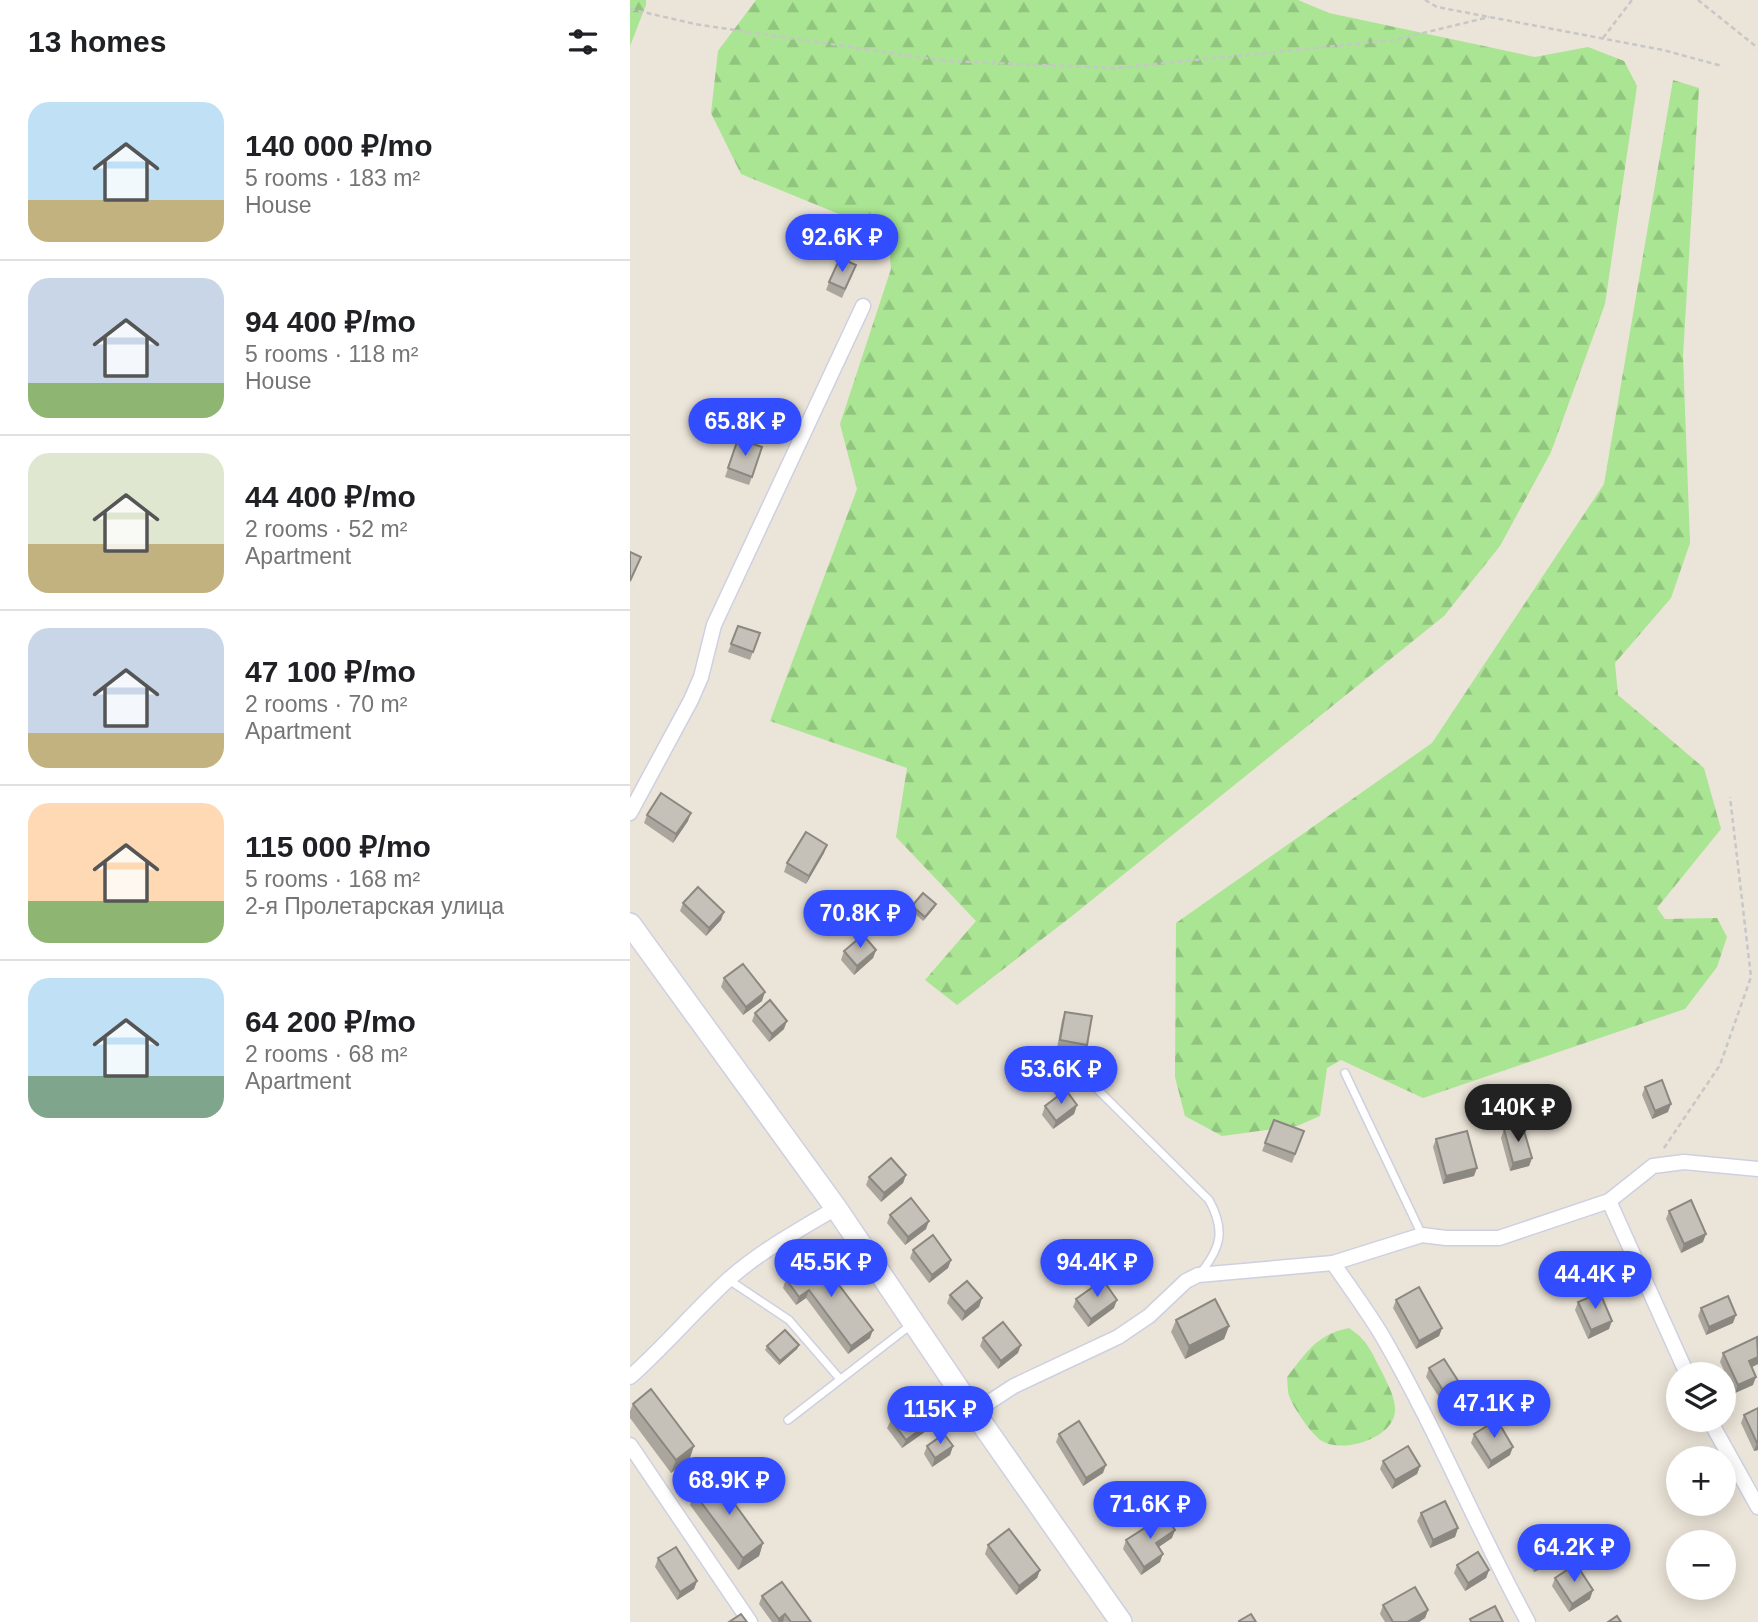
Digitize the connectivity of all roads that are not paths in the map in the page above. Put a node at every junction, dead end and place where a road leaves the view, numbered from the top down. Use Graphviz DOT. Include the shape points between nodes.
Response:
graph roads {
  1 [pos="863,306"];
  2 [pos="630,813"];
  3 [pos="630,924"];
  4 [pos="1345,1073"];
  5 [pos="1090,1082"];
  6 [pos="1758,1169"];
  7 [pos="1609,1201"];
  8 [pos="836,1208"];
  9 [pos="1422,1235"];
  10 [pos="1333,1263"];
  11 [pos="1198,1275"];
  12 [pos="729,1279"];
  13 [pos="914,1323"];
  14 [pos="1682,1362"];
  15 [pos="630,1377"];
  16 [pos="840,1379"];
  17 [pos="974,1412"];
  18 [pos="788,1420"];
  19 [pos="1716,1432"];
  20 [pos="630,1445"];
  21 [pos="1758,1507"];
  22 [pos="750,1622"];
  23 [pos="1121,1622"];
  24 [pos="1528,1622"];
  1 -- 2 [label="street" via="714,625 691,700"];
  3 -- 8 [label="main road"];
  4 -- 9 [label="lane"];
  5 -- 11 [label="lane" via="1209,1200 1219,1218 1220,1238 1213,1258"];
  6 -- 7 [label="street" via="1684,1162 1653,1166"];
  7 -- 9 [label="street" via="1499,1238"];
  7 -- 14 [label="street"];
  8 -- 12 [label="street" via="774,1243"];
  8 -- 13 [label="main road"];
  9 -- 10 [label="street"];
  10 -- 11 [label="street"];
  10 -- 24 [label="street" via="1383,1338"];
  11 -- 17 [label="street" via="1118,1337 1032,1377"];
  12 -- 15 [label="street"];
  12 -- 16 [label="lane" via="789,1320"];
  13 -- 16 [label="lane"];
  13 -- 17 [label="main road"];
  16 -- 18 [label="lane"];
  17 -- 23 [label="main road"];
  19 -- 21 [label="street"];
  20 -- 22 [label="street"];
}
